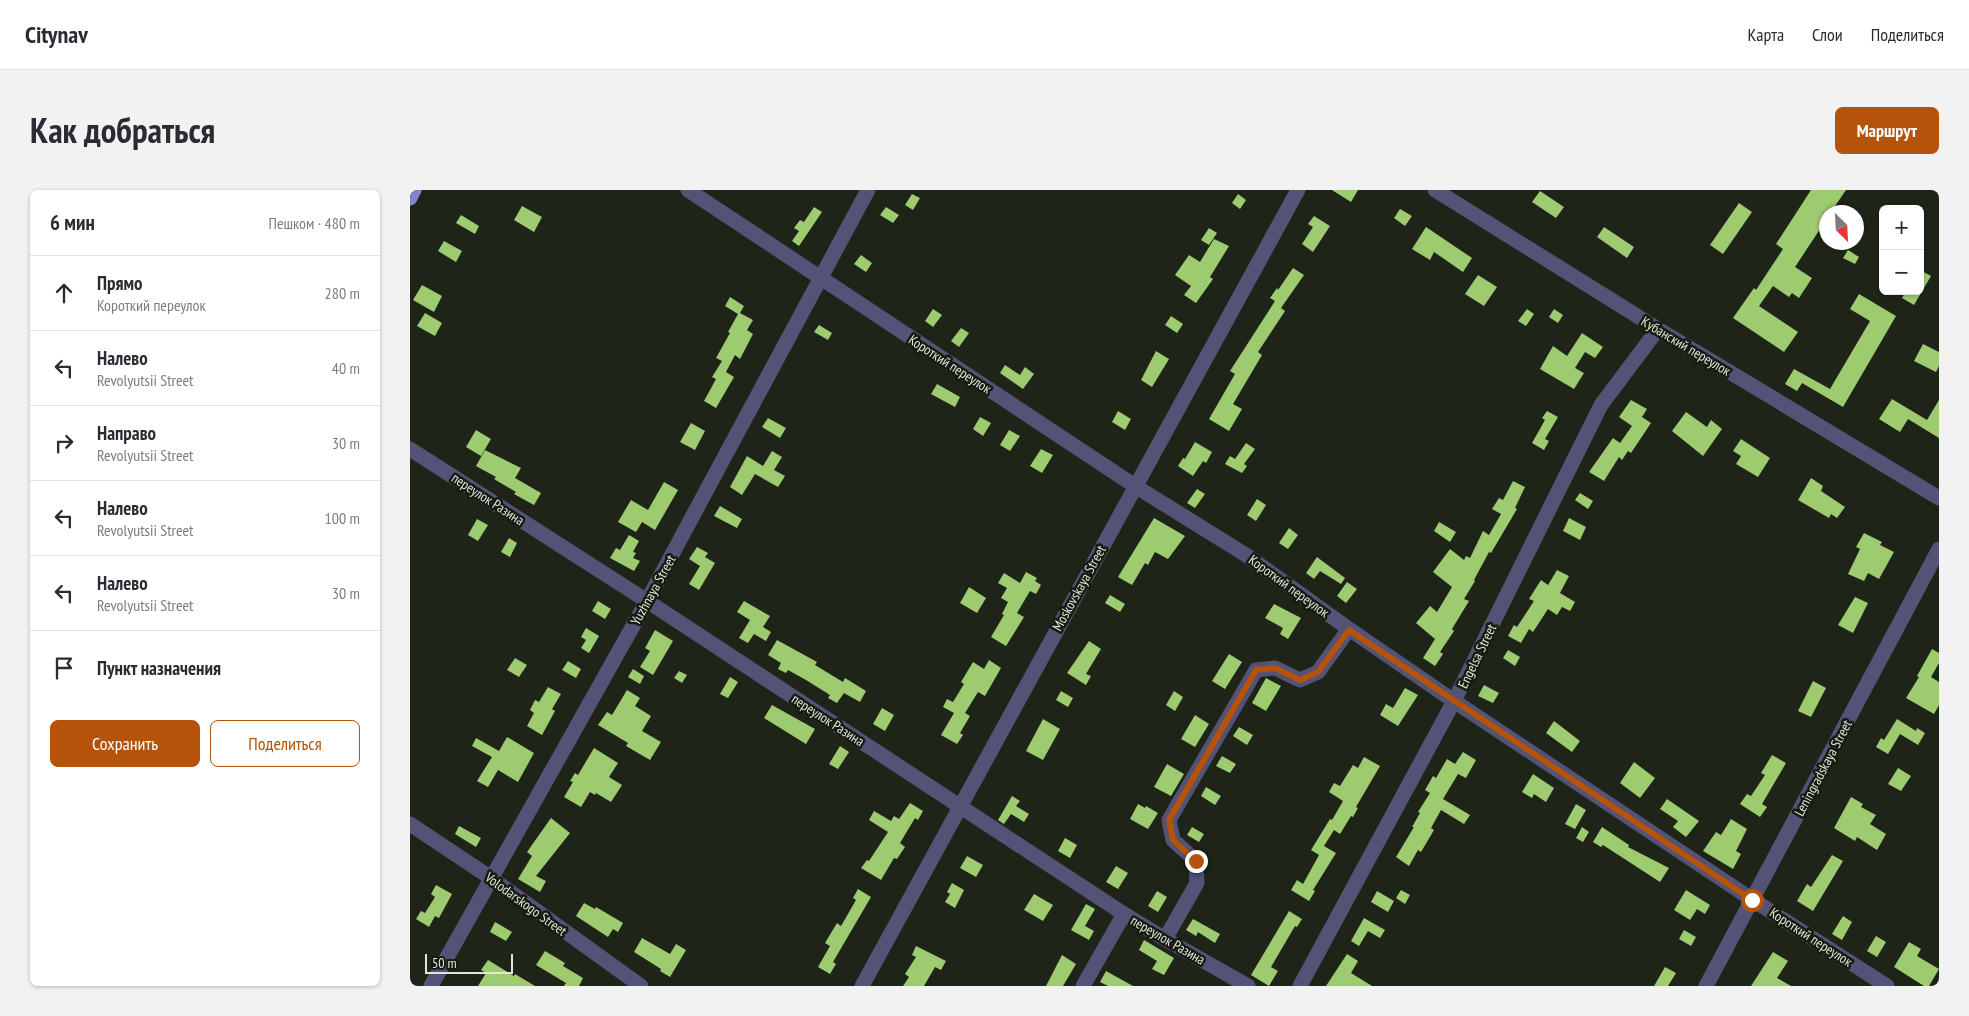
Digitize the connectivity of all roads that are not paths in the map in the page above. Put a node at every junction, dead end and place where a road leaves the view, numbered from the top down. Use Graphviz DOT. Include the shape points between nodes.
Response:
graph roads {
  1 [pos="414,190"];
  2 [pos="688,190"];
  3 [pos="868,190"];
  4 [pos="1298,190"];
  5 [pos="1435,190"];
  6 [pos="410,198"];
  7 [pos="820,278"];
  8 [pos="1658,329"];
  9 [pos="410,449"];
  10 [pos="1135,486"];
  11 [pos="1939,498"];
  12 [pos="1939,549"];
  13 [pos="647,601"];
  14 [pos="1349,630"];
  15 [pos="1454,700"];
  16 [pos="960,807"];
  17 [pos="410,824"];
  18 [pos="491,878"];
  19 [pos="1752,900"];
  20 [pos="1124,914"];
  21 [pos="1164,939"];
  22 [pos="430,986"];
  23 [pos="641,986"];
  24 [pos="862,986"];
  25 [pos="1083,986"];
  26 [pos="1248,986"];
  27 [pos="1300,986"];
  28 [pos="1706,986"];
  29 [pos="1887,986"];
  1 -- 6 [label="main road"];
  2 -- 7 [label="street, Короткий переулок"];
  3 -- 7 [label="street, Yuzhnaya Street"];
  4 -- 10 [label="street, Moskovskaya Street"];
  5 -- 8 [label="street, Кубанский переулок"];
  7 -- 10 [label="street, Короткий переулок"];
  7 -- 13 [label="street, Yuzhnaya Street"];
  8 -- 11 [label="street, Кубанский переулок"];
  8 -- 15 [label="street, Engelsa Street" via="1601,405"];
  9 -- 13 [label="street, переулок Разина"];
  10 -- 14 [label="street, Короткий переулок" via="1246,555"];
  10 -- 16 [label="street, Moskovskaya Street"];
  12 -- 19 [label="street, Leningradskaya Street"];
  13 -- 16 [label="street, переулок Разина"];
  13 -- 18 [label="street, Yuzhnaya Street"];
  14 -- 15 [label="street, Короткий переулок"];
  14 -- 21 [label="street" via="1318,672 1300,680 1275,668 1256,670 1169,820 1173,840 1196,861 1197,883"];
  15 -- 19 [label="street, Короткий переулок"];
  15 -- 27 [label="street, Engelsa Street"];
  16 -- 20 [label="street, переулок Разина"];
  16 -- 24 [label="street, Moskovskaya Street"];
  17 -- 18 [label="street, Volodarskogo Street"];
  18 -- 22 [label="street, Yuzhnaya Street"];
  18 -- 23 [label="street, Volodarskogo Street"];
  19 -- 28 [label="street, Leningradskaya Street"];
  19 -- 29 [label="street, Короткий переулок"];
  20 -- 21 [label="street, переулок Разина"];
  20 -- 25 [label="street"];
  21 -- 26 [label="street, переулок Разина"];
}
